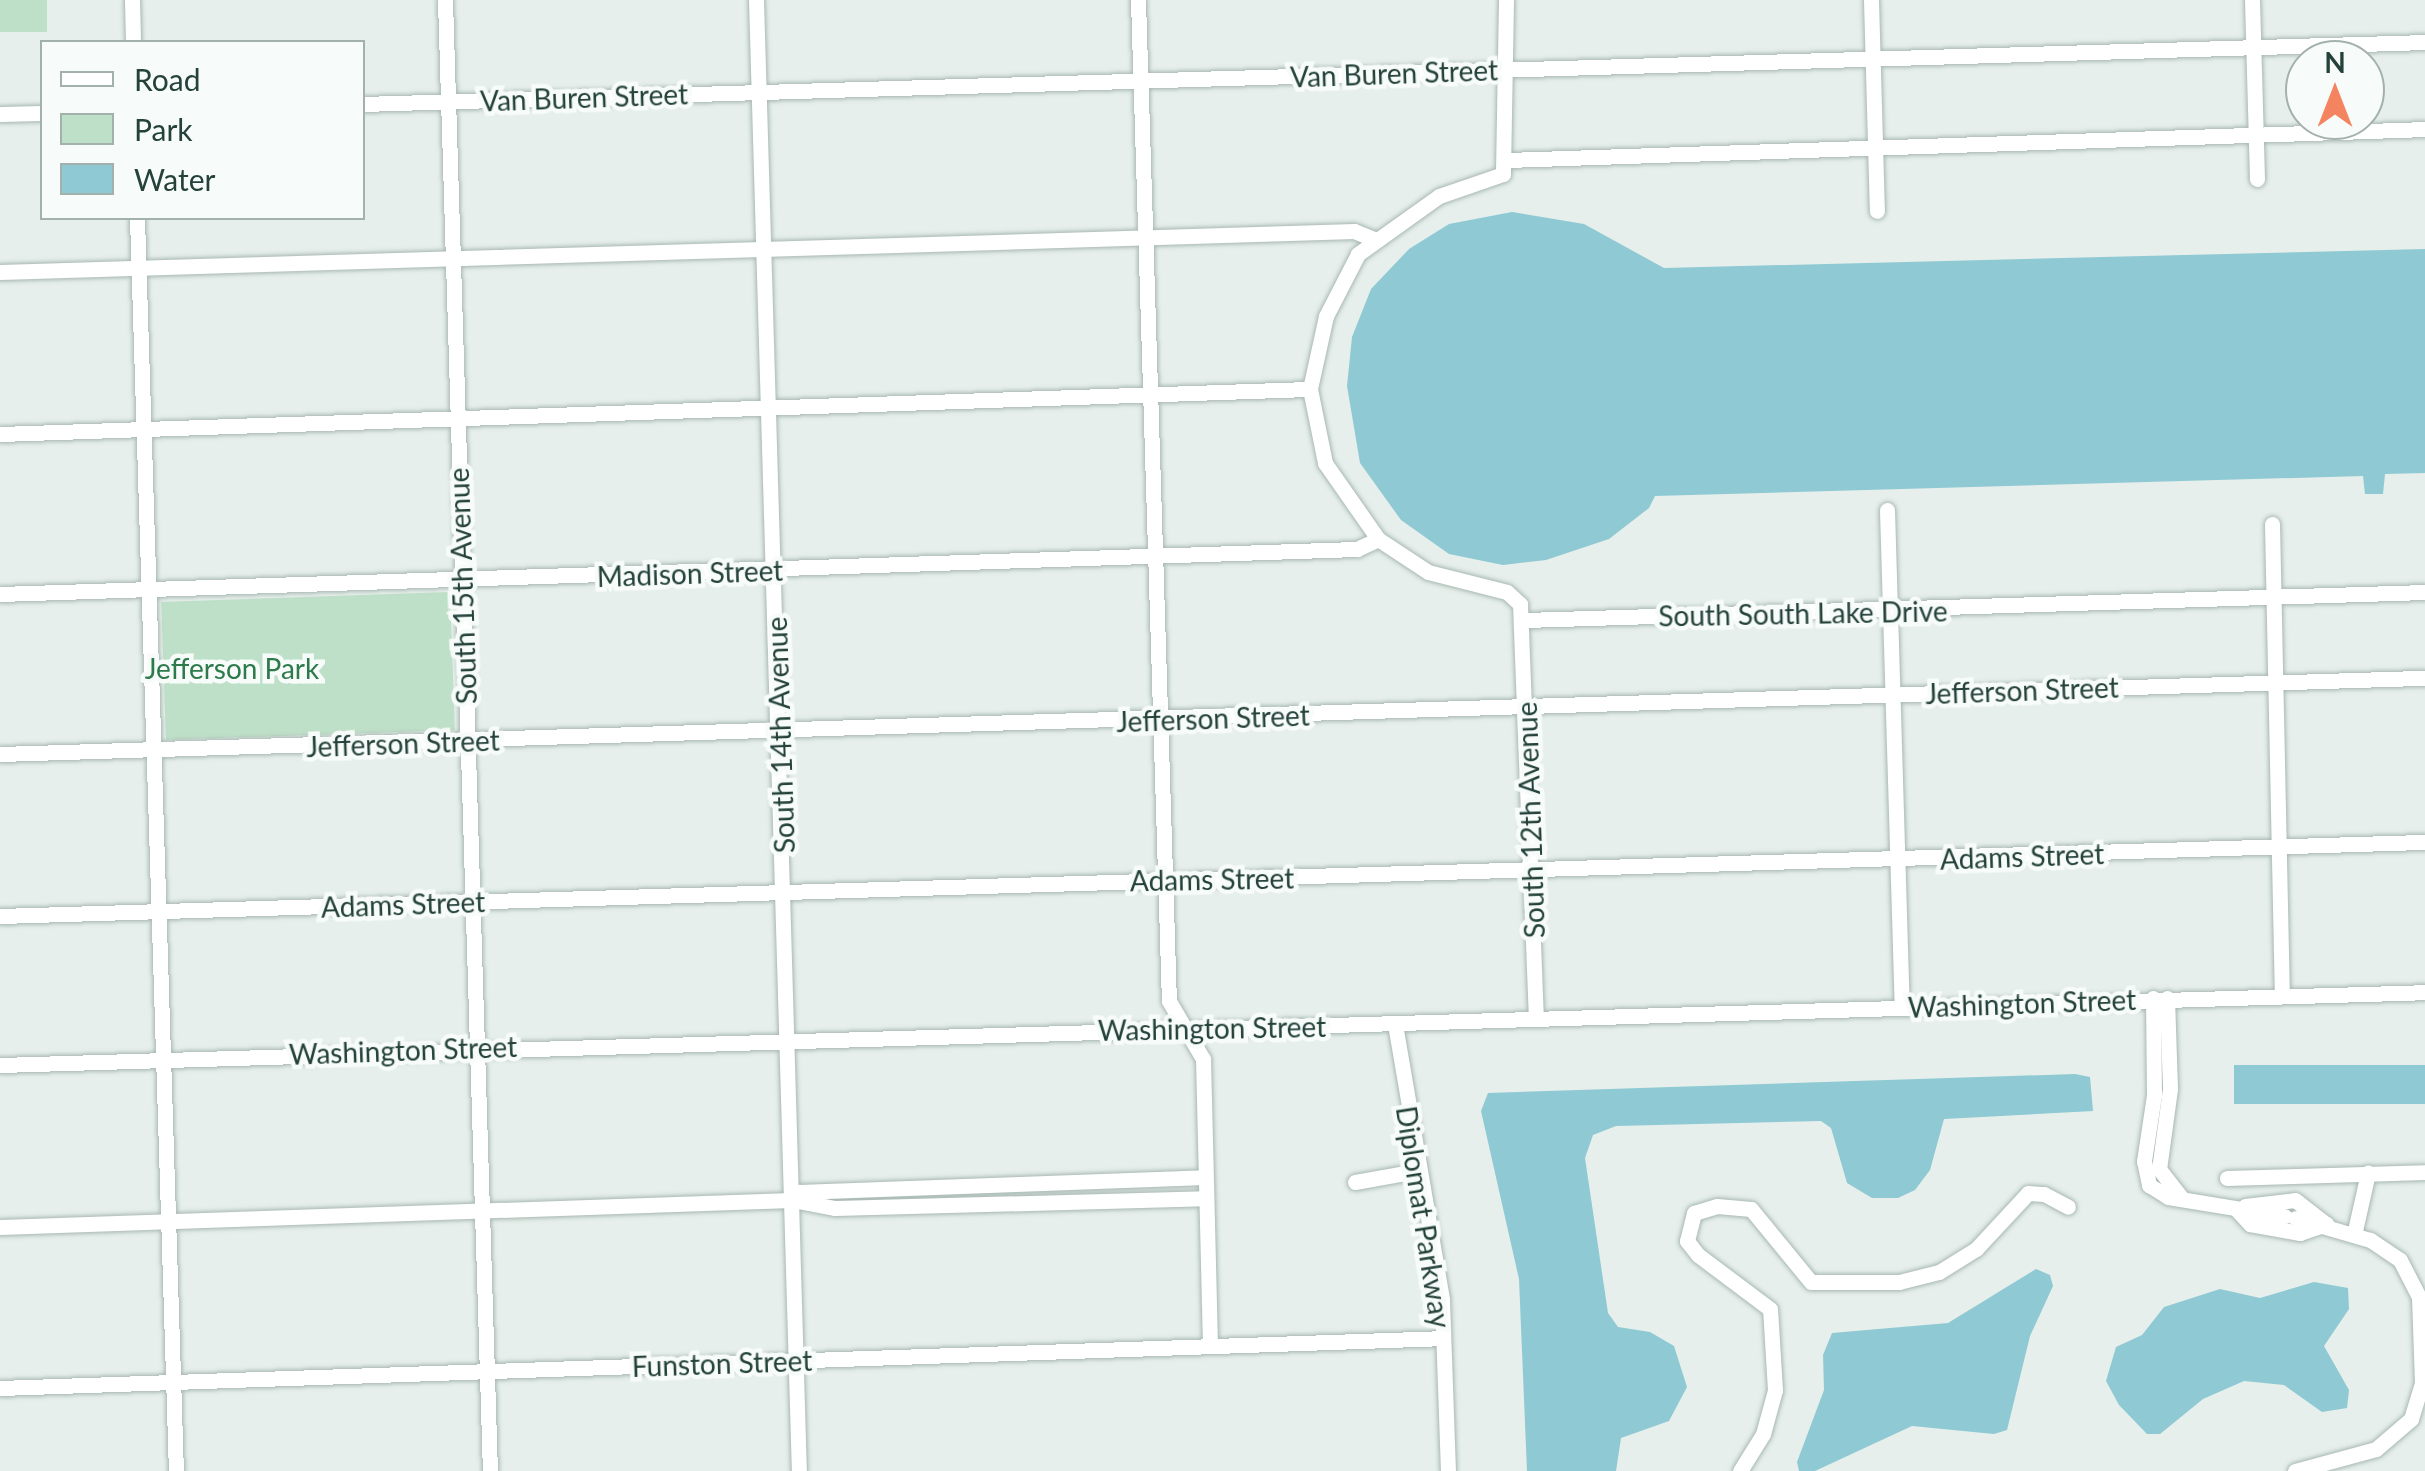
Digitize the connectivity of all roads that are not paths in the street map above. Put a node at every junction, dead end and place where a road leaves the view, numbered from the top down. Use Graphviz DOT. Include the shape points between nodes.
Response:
graph roads {
  1 [pos="132,0"];
  2 [pos="445,0"];
  3 [pos="756,0"];
  4 [pos="1138,0"];
  5 [pos="1506,0"];
  6 [pos="1871,0"];
  7 [pos="2252,0"];
  8 [pos="133,40"];
  9 [pos="2425,42"];
  10 [pos="2254,47"];
  11 [pos="1872,58"];
  12 [pos="1508,69"];
  13 [pos="1141,82"];
  14 [pos="759,92"];
  15 [pos="447,101"];
  16 [pos="365,104"];
  17 [pos="40,113"];
  18 [pos="0,114"];
  19 [pos="2425,129"];
  20 [pos="2257,133"];
  21 [pos="1876,146"];
  22 [pos="1507,160"];
  23 [pos="2257,179"];
  24 [pos="1877,210"];
  25 [pos="137,220"];
  26 [pos="1146,237"];
  27 [pos="1374,239"];
  28 [pos="764,250"];
  29 [pos="452,260"];
  30 [pos="138,268"];
  31 [pos="0,272"];
  32 [pos="1310,389"];
  33 [pos="1150,394"];
  34 [pos="771,409"];
  35 [pos="457,419"];
  36 [pos="144,430"];
  37 [pos="0,434"];
  38 [pos="1887,510"];
  39 [pos="2272,524"];
  40 [pos="1378,539"];
  41 [pos="1154,557"];
  42 [pos="774,571"];
  43 [pos="463,580"];
  44 [pos="150,590"];
  45 [pos="2425,592"];
  46 [pos="0,594"];
  47 [pos="2274,596"];
  48 [pos="1890,612"];
  49 [pos="1526,620"];
  50 [pos="2425,678"];
  51 [pos="2276,682"];
  52 [pos="1892,694"];
  53 [pos="1526,710"];
  54 [pos="1159,720"];
  55 [pos="780,732"];
  56 [pos="468,741"];
  57 [pos="153,750"];
  58 [pos="0,754"];
  59 [pos="2425,842"];
  60 [pos="2279,847"];
  61 [pos="1897,860"];
  62 [pos="1531,871"];
  63 [pos="1165,880"];
  64 [pos="785,892"];
  65 [pos="472,902"];
  66 [pos="157,910"];
  67 [pos="0,916"];
  68 [pos="2425,992"];
  69 [pos="2282,994"];
  70 [pos="2160,998"];
  71 [pos="1902,1007"];
  72 [pos="1536,1020"];
  73 [pos="1394,1024"];
  74 [pos="1186,1030"];
  75 [pos="788,1037"];
  76 [pos="476,1048"];
  77 [pos="161,1059"];
  78 [pos="0,1065"];
  79 [pos="1417,1170"];
  80 [pos="2368,1173"];
  81 [pos="2423,1174"];
  82 [pos="1205,1177"];
  83 [pos="2227,1178"];
  84 [pos="1355,1182"];
  85 [pos="1206,1198"];
  86 [pos="792,1200"];
  87 [pos="2068,1207"];
  88 [pos="2236,1209"];
  89 [pos="482,1212"];
  90 [pos="168,1222"];
  91 [pos="2326,1224"];
  92 [pos="0,1227"];
  93 [pos="2354,1234"];
  94 [pos="1443,1338"];
  95 [pos="1210,1346"];
  96 [pos="796,1360"];
  97 [pos="487,1370"];
  98 [pos="173,1382"];
  99 [pos="0,1388"];
  100 [pos="176,1471"];
  101 [pos="490,1471"];
  102 [pos="799,1471"];
  103 [pos="1448,1471"];
  104 [pos="1740,1471"];
  105 [pos="2294,1471"];
  1 -- 8 [label="street"];
  2 -- 15 [label="street, South 15th Avenue"];
  3 -- 14 [label="street, South 14th Avenue"];
  4 -- 13 [label="street"];
  5 -- 12 [label="street"];
  6 -- 11 [label="street"];
  7 -- 10 [label="street"];
  9 -- 10 [label="street, Van Buren Street"];
  10 -- 11 [label="street, Van Buren Street"];
  10 -- 20 [label="street"];
  11 -- 12 [label="street, Van Buren Street"];
  11 -- 21 [label="street"];
  12 -- 13 [label="street, Van Buren Street"];
  12 -- 22 [label="street"];
  13 -- 14 [label="street, Van Buren Street"];
  13 -- 26 [label="street"];
  14 -- 15 [label="street, Van Buren Street"];
  14 -- 28 [label="street, South 14th Avenue"];
  15 -- 16 [label="street, Van Buren Street"];
  15 -- 29 [label="street, South 15th Avenue"];
  17 -- 18 [label="street"];
  19 -- 20 [label="street"];
  20 -- 21 [label="street"];
  20 -- 23 [label="street"];
  21 -- 22 [label="street"];
  21 -- 24 [label="street"];
  22 -- 27 [label="street" via="1504,174 1439,196"];
  25 -- 30 [label="street"];
  26 -- 27 [label="street" via="1354,231"];
  26 -- 28 [label="street"];
  26 -- 33 [label="street"];
  27 -- 32 [label="street" via="1335,291"];
  28 -- 29 [label="street"];
  28 -- 34 [label="street, South 14th Avenue"];
  29 -- 30 [label="street"];
  29 -- 35 [label="street, South 15th Avenue"];
  30 -- 31 [label="street"];
  30 -- 36 [label="street"];
  32 -- 33 [label="street"];
  32 -- 40 [label="street" via="1325,462"];
  33 -- 34 [label="street"];
  33 -- 41 [label="street"];
  34 -- 35 [label="street"];
  34 -- 42 [label="street, South 14th Avenue"];
  35 -- 36 [label="street"];
  35 -- 43 [label="street, South 15th Avenue"];
  36 -- 37 [label="street"];
  36 -- 44 [label="street"];
  38 -- 48 [label="street"];
  39 -- 47 [label="street"];
  40 -- 41 [label="street, Madison Street" via="1357,550"];
  40 -- 49 [label="street" via="1428,572 1507,592"];
  41 -- 42 [label="street, Madison Street"];
  41 -- 54 [label="street"];
  42 -- 43 [label="street, Madison Street"];
  42 -- 55 [label="street, South 14th Avenue"];
  43 -- 44 [label="street, Madison Street"];
  43 -- 56 [label="street, South 15th Avenue"];
  44 -- 46 [label="street, Madison Street"];
  44 -- 57 [label="street"];
  45 -- 47 [label="street, South South Lake Drive"];
  47 -- 48 [label="street, South South Lake Drive"];
  47 -- 51 [label="street"];
  48 -- 49 [label="street, South South Lake Drive"];
  48 -- 52 [label="street"];
  49 -- 53 [label="street, South 12th Avenue"];
  50 -- 51 [label="street, Jefferson Street"];
  51 -- 52 [label="street, Jefferson Street"];
  51 -- 60 [label="street"];
  52 -- 53 [label="street, Jefferson Street"];
  52 -- 61 [label="street"];
  53 -- 54 [label="street, Jefferson Street"];
  53 -- 62 [label="street, South 12th Avenue"];
  54 -- 55 [label="street, Jefferson Street"];
  54 -- 63 [label="street"];
  55 -- 56 [label="street, Jefferson Street"];
  55 -- 64 [label="street, South 14th Avenue"];
  56 -- 57 [label="street, Jefferson Street"];
  56 -- 65 [label="street, South 15th Avenue"];
  57 -- 58 [label="street, Jefferson Street"];
  57 -- 66 [label="street"];
  59 -- 60 [label="street, Adams Street"];
  60 -- 61 [label="street, Adams Street"];
  60 -- 69 [label="street"];
  61 -- 62 [label="street, Adams Street"];
  61 -- 71 [label="street"];
  62 -- 63 [label="street, Adams Street"];
  62 -- 72 [label="street, South 12th Avenue"];
  63 -- 64 [label="street, Adams Street"];
  63 -- 74 [label="street" via="1170,1001"];
  64 -- 65 [label="street, Adams Street"];
  64 -- 75 [label="street, South 14th Avenue"];
  65 -- 66 [label="street, Adams Street"];
  65 -- 76 [label="street, South 15th Avenue"];
  66 -- 67 [label="street, Adams Street"];
  66 -- 77 [label="street"];
  68 -- 69 [label="street, Washington Street"];
  69 -- 70 [label="street, Washington Street"];
  70 -- 71 [label="street, Washington Street"];
  70 -- 88 [label="street" via="2144,1171 2154,1192"];
  71 -- 72 [label="street, Washington Street"];
  72 -- 73 [label="street, Washington Street"];
  73 -- 74 [label="street, Washington Street"];
  73 -- 79 [label="street, Diplomat Parkway"];
  74 -- 75 [label="street, Washington Street"];
  74 -- 82 [label="street" via="1203,1059"];
  75 -- 76 [label="street, Washington Street"];
  75 -- 86 [label="street, South 14th Avenue"];
  76 -- 77 [label="street, Washington Street"];
  76 -- 89 [label="street, South 15th Avenue"];
  77 -- 78 [label="street, Washington Street"];
  77 -- 90 [label="street"];
  79 -- 84 [label="street"];
  79 -- 94 [label="street, Diplomat Parkway" via="1437,1263"];
  80 -- 81 [label="street"];
  80 -- 83 [label="street"];
  80 -- 93 [label="street"];
  82 -- 85 [label="street"];
  82 -- 86 [label="street" via="799,1192"];
  85 -- 86 [label="street" via="835,1208"];
  85 -- 95 [label="street"];
  86 -- 89 [label="street"];
  86 -- 96 [label="street, South 14th Avenue"];
  87 -- 104 [label="street" via="2028,1193 1976,1249 1939,1272 1899,1282 1812,1282 1751,1209 1717,1206 1694,1213 1687,1242 1770,1310 1775,1390 1762,1434"];
  88 -- 91 [label="street"];
  88 -- 91 [label="street" via="2250,1224 2300,1233"];
  88 -- 91 [label="street" via="2284,1198 2305,1204"];
  89 -- 90 [label="street"];
  89 -- 97 [label="street, South 15th Avenue"];
  90 -- 92 [label="street"];
  90 -- 98 [label="street"];
  91 -- 93 [label="street"];
  93 -- 105 [label="street" via="2400,1260 2420,1296 2422,1383 2411,1419 2376,1449"];
  94 -- 95 [label="street, Funston Street"];
  94 -- 103 [label="street, Diplomat Parkway"];
  95 -- 96 [label="street, Funston Street"];
  96 -- 97 [label="street, Funston Street"];
  96 -- 102 [label="street, South 14th Avenue"];
  97 -- 98 [label="street, Funston Street"];
  97 -- 101 [label="street, South 15th Avenue"];
  98 -- 99 [label="street, Funston Street"];
  98 -- 100 [label="street"];
}
